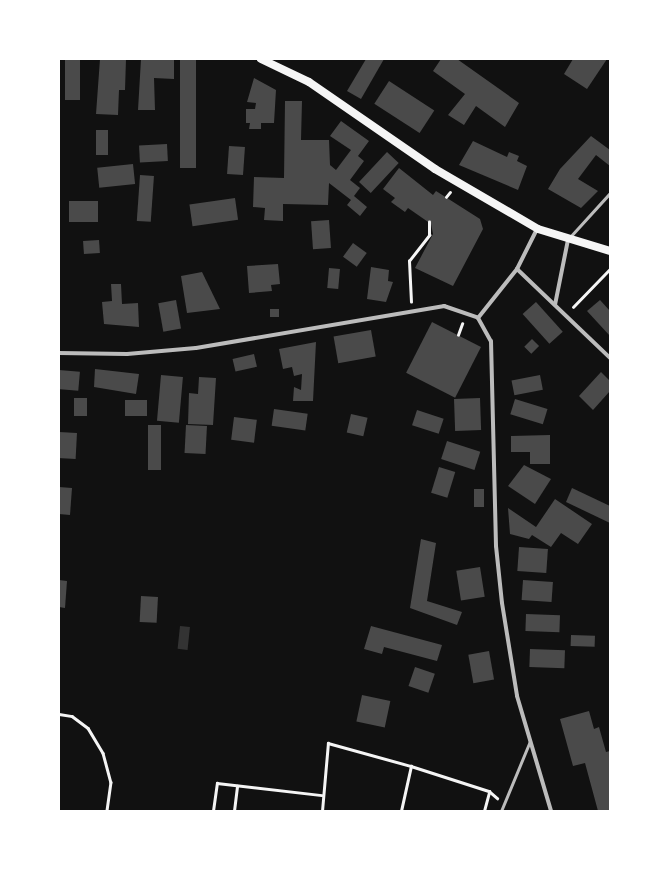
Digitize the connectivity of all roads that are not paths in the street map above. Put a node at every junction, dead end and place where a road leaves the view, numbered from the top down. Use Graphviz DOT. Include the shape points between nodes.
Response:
graph roads {
  1 [pos="261,59"];
  2 [pos="610,193"];
  3 [pos="538,228"];
  4 [pos="568,240"];
  5 [pos="610,251"];
  6 [pos="517,269"];
  7 [pos="555,305"];
  8 [pos="478,318"];
  9 [pos="59,353"];
  10 [pos="610,358"];
  11 [pos="530,741"];
  12 [pos="501,811"];
  13 [pos="551,811"];
  1 -- 3 [label="main road" via="309,82 435,169"];
  2 -- 4 [label="lane"];
  3 -- 4 [label="main road"];
  3 -- 6 [label="street"];
  4 -- 5 [label="main road"];
  4 -- 7 [label="street"];
  6 -- 7 [label="street"];
  6 -- 8 [label="street"];
  7 -- 10 [label="street"];
  8 -- 9 [label="street" via="444,306 196,348 127,354"];
  8 -- 11 [label="street" via="490,341 496,546 502,603 517,696"];
  11 -- 12 [label="lane"];
  11 -- 13 [label="street"];
}
